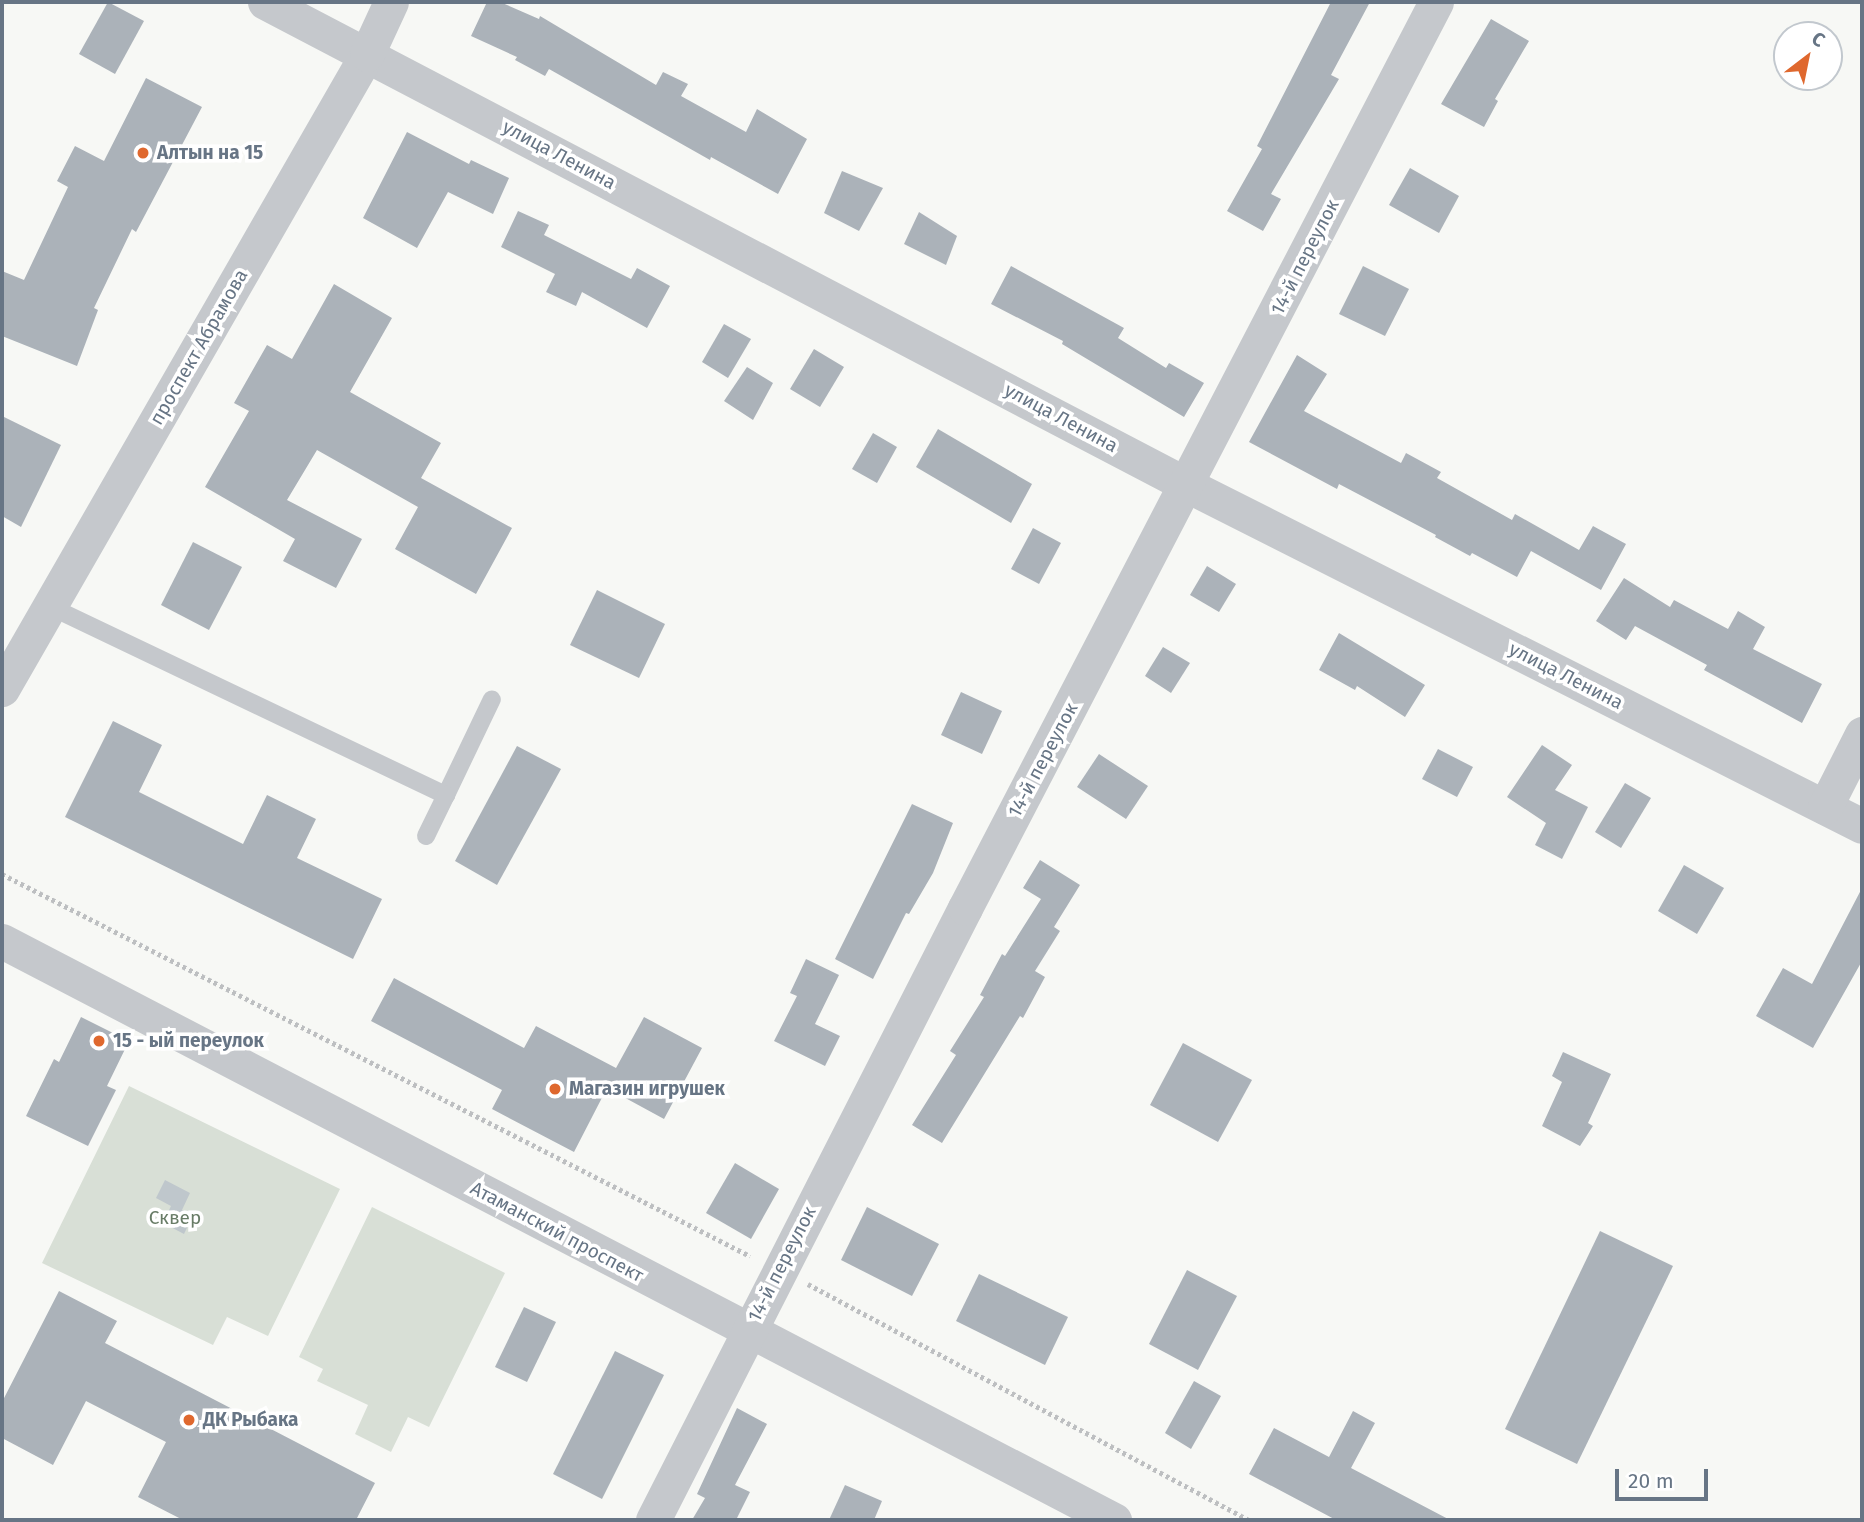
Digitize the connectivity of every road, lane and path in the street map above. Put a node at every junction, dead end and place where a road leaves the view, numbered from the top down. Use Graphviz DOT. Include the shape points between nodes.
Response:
graph roads {
  1 [pos="265,2"];
  2 [pos="391,2"];
  3 [pos="1436,2"];
  4 [pos="367,54"];
  5 [pos="1188,485"];
  6 [pos="49,606"];
  7 [pos="2,689"];
  8 [pos="492,699"];
  9 [pos="1862,734"];
  10 [pos="446,795"];
  11 [pos="1825,807"];
  12 [pos="1862,826"];
  13 [pos="426,836"];
  14 [pos="2,874"];
  15 [pos="2,941"];
  16 [pos="779,1271"];
  17 [pos="748,1332"];
  18 [pos="653,1520"];
  19 [pos="1114,1520"];
  20 [pos="1249,1520"];
  1 -- 4 [label="street, улица Ленина"];
  2 -- 4 [label="street, проспект Абрамова"];
  3 -- 5 [label="street, 14-й переулок"];
  4 -- 5 [label="street, улица Ленина"];
  4 -- 6 [label="street, проспект Абрамова"];
  5 -- 11 [label="street, улица Ленина"];
  5 -- 16 [label="street, 14-й переулок"];
  6 -- 7 [label="street, проспект Абрамова"];
  6 -- 10 [label="lane"];
  8 -- 10 [label="lane"];
  9 -- 11 [label="street"];
  10 -- 13 [label="lane"];
  11 -- 12 [label="street, улица Ленина"];
  14 -- 16 [label="path"];
  15 -- 17 [label="street, Атаманский проспект"];
  16 -- 17 [label="street, 14-й переулок"];
  16 -- 20 [label="path"];
  17 -- 18 [label="street, 14-й переулок"];
  17 -- 19 [label="street, Атаманский проспект"];
}
